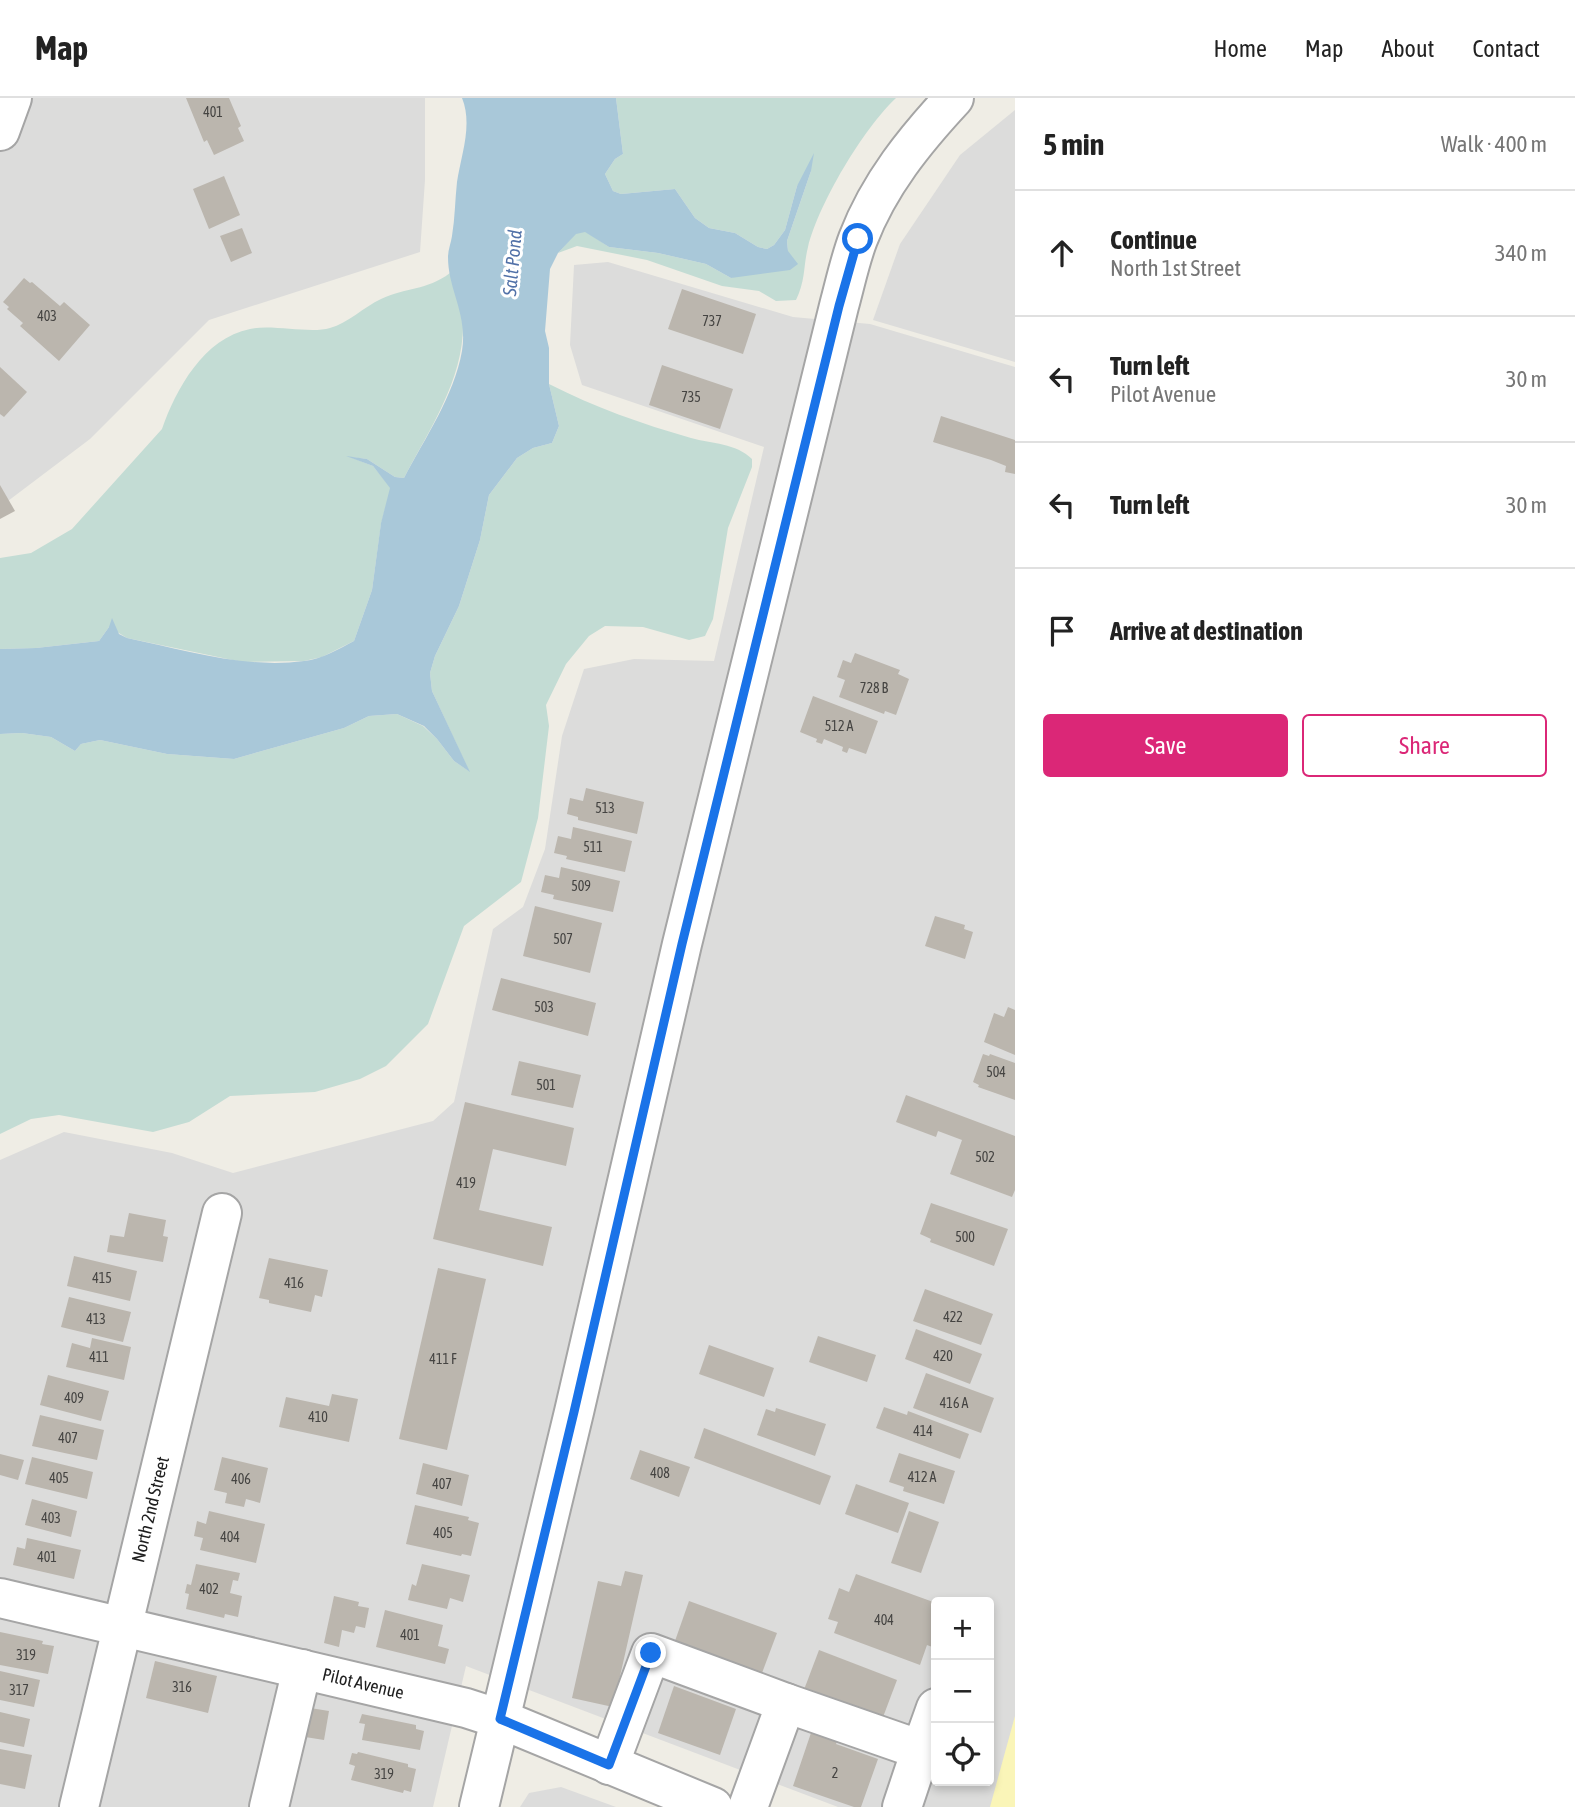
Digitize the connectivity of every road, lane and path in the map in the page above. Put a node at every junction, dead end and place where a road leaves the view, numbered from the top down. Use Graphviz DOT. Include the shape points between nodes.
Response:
graph roads {
  1 [pos="12,98"];
  2 [pos="954,98"];
  3 [pos="0,131"];
  4 [pos="222,1213"];
  5 [pos="0,1598"];
  6 [pos="123,1626"];
  7 [pos="302,1669"];
  8 [pos="786,1703"];
  9 [pos="500,1719"];
  10 [pos="931,1723"];
  11 [pos="921,1751"];
  12 [pos="609,1765"];
  13 [pos="79,1807"];
  14 [pos="269,1807"];
  15 [pos="479,1807"];
  16 [pos="713,1807"];
  17 [pos="748,1807"];
  18 [pos="902,1807"];
  1 -- 3 [label="street"];
  2 -- 9 [label="street" via="889,176 854,252 682,944"];
  4 -- 6 [label="street, North 2nd Street"];
  5 -- 6 [label="street, Pilot Avenue"];
  6 -- 7 [label="street, Pilot Avenue"];
  6 -- 13 [label="street, North 2nd Street"];
  7 -- 9 [label="street, Pilot Avenue"];
  7 -- 14 [label="street"];
  8 -- 11 [label="street"];
  8 -- 12 [label="street" via="651,1653"];
  8 -- 17 [label="street"];
  9 -- 12 [label="street, Pilot Avenue"];
  9 -- 15 [label="street"];
  10 -- 11 [label="street"];
  11 -- 18 [label="street"];
  12 -- 16 [label="street, Pilot Avenue"];
}
